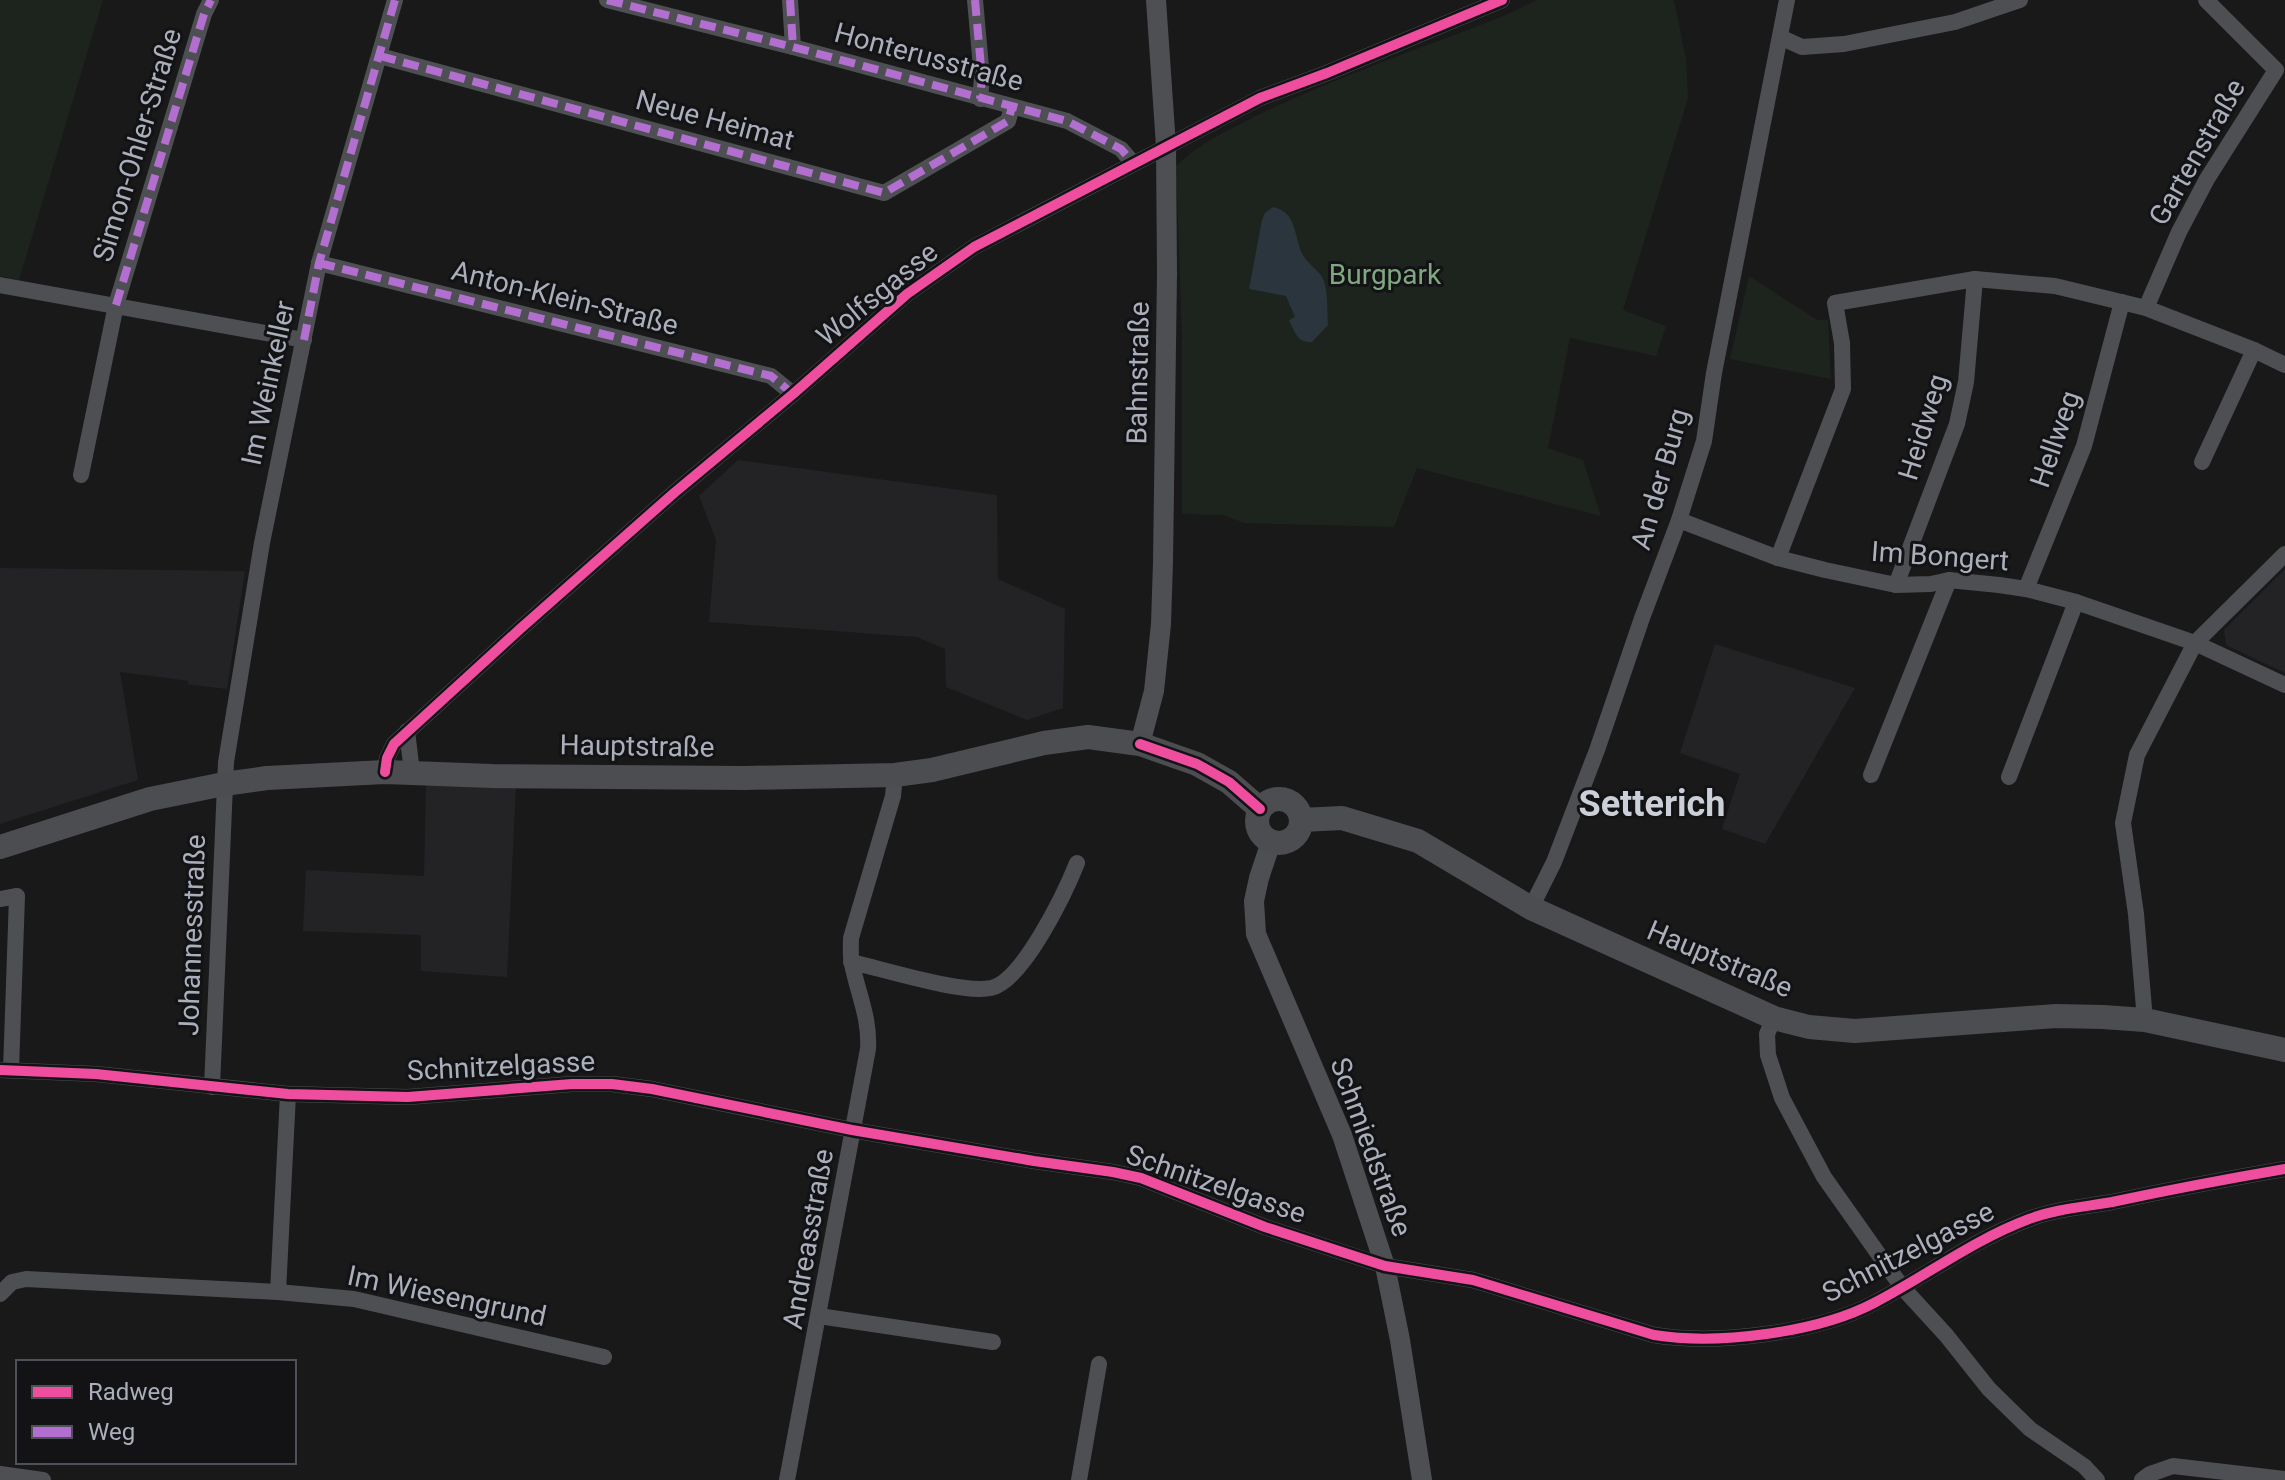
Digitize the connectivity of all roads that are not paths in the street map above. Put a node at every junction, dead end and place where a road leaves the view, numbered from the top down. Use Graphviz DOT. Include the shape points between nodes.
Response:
graph roads {
  1 [pos="211,0"];
  2 [pos="395,0"];
  3 [pos="607,0"];
  4 [pos="790,0"];
  5 [pos="975,0"];
  6 [pos="1156,0"];
  7 [pos="1502,0"];
  8 [pos="1787,0"];
  9 [pos="2020,0"];
  10 [pos="2206,0"];
  11 [pos="1780,37"];
  12 [pos="793,47"];
  13 [pos="380,56"];
  14 [pos="980,99"];
  15 [pos="1012,107"];
  16 [pos="1166,146"];
  17 [pos="1133,163"];
  18 [pos="319,263"];
  19 [pos="1975,279"];
  20 [pos="0,285"];
  21 [pos="2122,302"];
  22 [pos="116,305"];
  23 [pos="2146,308"];
  24 [pos="304,340"];
  25 [pos="2254,350"];
  26 [pos="2285,365"];
  27 [pos="793,394"];
  28 [pos="2202,462"];
  29 [pos="81,475"];
  30 [pos="1679,520"];
  31 [pos="2285,554"];
  32 [pos="1778,558"];
  33 [pos="1949,580"];
  34 [pos="1896,585"];
  35 [pos="2026,589"];
  36 [pos="2076,602"];
  37 [pos="2195,643"];
  38 [pos="2285,685"];
  39 [pos="407,731"];
  40 [pos="1140,744"];
  41 [pos="385,772"];
  42 [pos="412,772"];
  43 [pos="895,775"];
  44 [pos="1871,775"];
  45 [pos="2009,777"];
  46 [pos="224,784"];
  47 [pos="1260,809"];
  48 [pos="1301,820"];
  49 [pos="1271,842"];
  50 [pos="0,847"];
  51 [pos="1077,863"];
  52 [pos="0,899"];
  53 [pos="1531,908"];
  54 [pos="851,962"];
  55 [pos="1774,1018"];
  56 [pos="2145,1020"];
  57 [pos="2285,1050"];
  58 [pos="6,1070"];
  59 [pos="212,1087"];
  60 [pos="288,1094"];
  61 [pos="852,1130"];
  62 [pos="2285,1169"];
  63 [pos="1385,1266"];
  64 [pos="1902,1287"];
  65 [pos="278,1292"];
  66 [pos="0,1294"];
  67 [pos="819,1316"];
  68 [pos="993,1342"];
  69 [pos="604,1357"];
  70 [pos="1099,1364"];
  71 [pos="0,1474"];
  72 [pos="2285,1479"];
  73 [pos="43,1480"];
  74 [pos="787,1480"];
  75 [pos="1079,1480"];
  76 [pos="1422,1480"];
  77 [pos="2097,1480"];
  78 [pos="2142,1480"];
  1 -- 22 [label="street, Simon-Ohler-Straße"];
  2 -- 13 [label="street, Im Weinkeller"];
  3 -- 12 [label="street, Honterusstraße"];
  4 -- 12 [label="street"];
  5 -- 14 [label="street"];
  6 -- 16 [label="street, Bahnstraße"];
  7 -- 16 [label="street, Wolfsgasse" via="1260,98"];
  8 -- 11 [label="street, An der Burg"];
  9 -- 11 [label="street" via="1955,22 1844,44 1802,47"];
  10 -- 23 [label="street, Gartenstraße" via="2276,70 2207,179"];
  11 -- 30 [label="street, An der Burg" via="1704,441"];
  12 -- 14 [label="street, Honterusstraße"];
  13 -- 15 [label="street, Neue Heimat" via="884,193 1008,121"];
  13 -- 18 [label="street, Im Weinkeller"];
  14 -- 15 [label="street, Honterusstraße"];
  15 -- 17 [label="street, Honterusstraße" via="1067,121 1121,149"];
  16 -- 17 [label="street, Wolfsgasse"];
  16 -- 40 [label="street, Bahnstraße" via="1161,624 1154,691"];
  17 -- 27 [label="street, Wolfsgasse" via="974,247 907,294"];
  18 -- 24 [label="street, Im Weinkeller"];
  18 -- 27 [label="street, Anton-Klein-Straße" via="771,376"];
  19 -- 21 [label="street" via="2055,286"];
  19 -- 32 [label="street" via="1835,303 1843,389"];
  19 -- 34 [label="street, Heidweg" via="1957,424"];
  20 -- 22 [label="street"];
  21 -- 23 [label="street"];
  21 -- 35 [label="street, Hellweg" via="2084,446"];
  22 -- 24 [label="street"];
  22 -- 29 [label="street, Simon-Ohler-Straße"];
  23 -- 25 [label="street"];
  24 -- 46 [label="street, Im Weinkeller" via="262,543"];
  25 -- 26 [label="street"];
  25 -- 28 [label="street"];
  27 -- 39 [label="street, Wolfsgasse"];
  30 -- 32 [label="street, Im Bongert"];
  30 -- 53 [label="street, An der Burg" via="1597,750"];
  31 -- 37 [label="street"];
  32 -- 34 [label="street, Im Bongert"];
  33 -- 34 [label="street, Im Bongert"];
  33 -- 35 [label="street, Im Bongert"];
  33 -- 44 [label="street"];
  35 -- 36 [label="street, Im Bongert"];
  36 -- 37 [label="street, Im Bongert"];
  36 -- 45 [label="street"];
  37 -- 38 [label="street, Im Bongert"];
  37 -- 56 [label="street" via="2137,755 2123,823"];
  39 -- 41 [label="street, Wolfsgasse" via="394,744"];
  39 -- 42 [label="street"];
  40 -- 43 [label="main road, Hauptstraße" via="1064,739"];
  40 -- 47 [label="main road, Hauptstraße" via="1208,770"];
  41 -- 42 [label="main road, Hauptstraße"];
  41 -- 46 [label="main road, Hauptstraße"];
  42 -- 43 [label="main road, Hauptstraße"];
  43 -- 54 [label="street, Andreasstraße" via="890,809 851,938"];
  46 -- 50 [label="main road, Hauptstraße" via="150,799"];
  46 -- 59 [label="street, Johannesstraße"];
  47 -- 48 [label="main road" via="1271,800 1285,800 1296,807"];
  47 -- 49 [label="main road" via="1259,831"];
  48 -- 49 [label="main road" via="1291,840"];
  48 -- 53 [label="main road, Hauptstraße" via="1342,818 1418,841"];
  49 -- 63 [label="street, Schmiedstraße" via="1254,901 1256,934 1342,1135"];
  51 -- 54 [label="street" via="1035,944 1012,976 993,988 965,989"];
  52 -- 58 [label="street, Schnitzelgasse" via="17,896"];
  53 -- 55 [label="main road, Hauptstraße"];
  54 -- 61 [label="street, Andreasstraße" via="869,1032"];
  55 -- 56 [label="main road, Hauptstraße" via="1855,1031 2056,1016"];
  55 -- 64 [label="street" via="1767,1034 1768,1055 1782,1098 1824,1177"];
  56 -- 57 [label="main road, Hauptstraße"];
  58 -- 59 [label="street, Schnitzelgasse"];
  59 -- 60 [label="street, Schnitzelgasse"];
  60 -- 61 [label="street, Schnitzelgasse" via="408,1097 612,1084"];
  60 -- 65 [label="street"];
  61 -- 63 [label="street, Schnitzelgasse" via="1141,1178 1265,1227"];
  61 -- 67 [label="street, Andreasstraße"];
  62 -- 64 [label="street, Schnitzelgasse" via="2051,1212 1971,1246"];
  63 -- 64 [label="street, Schnitzelgasse" via="1473,1280 1680,1339 1783,1331 1833,1321"];
  63 -- 76 [label="street, Schmiedstraße"];
  64 -- 77 [label="street" via="1989,1389 2030,1429"];
  65 -- 66 [label="street, Im Wiesengrund" via="26,1279 12,1282"];
  65 -- 69 [label="street, Im Wiesengrund" via="354,1299"];
  67 -- 68 [label="street"];
  67 -- 74 [label="street, Andreasstraße"];
  70 -- 75 [label="street"];
  71 -- 73 [label="street"];
  72 -- 78 [label="street" via="2173,1466"];
}
